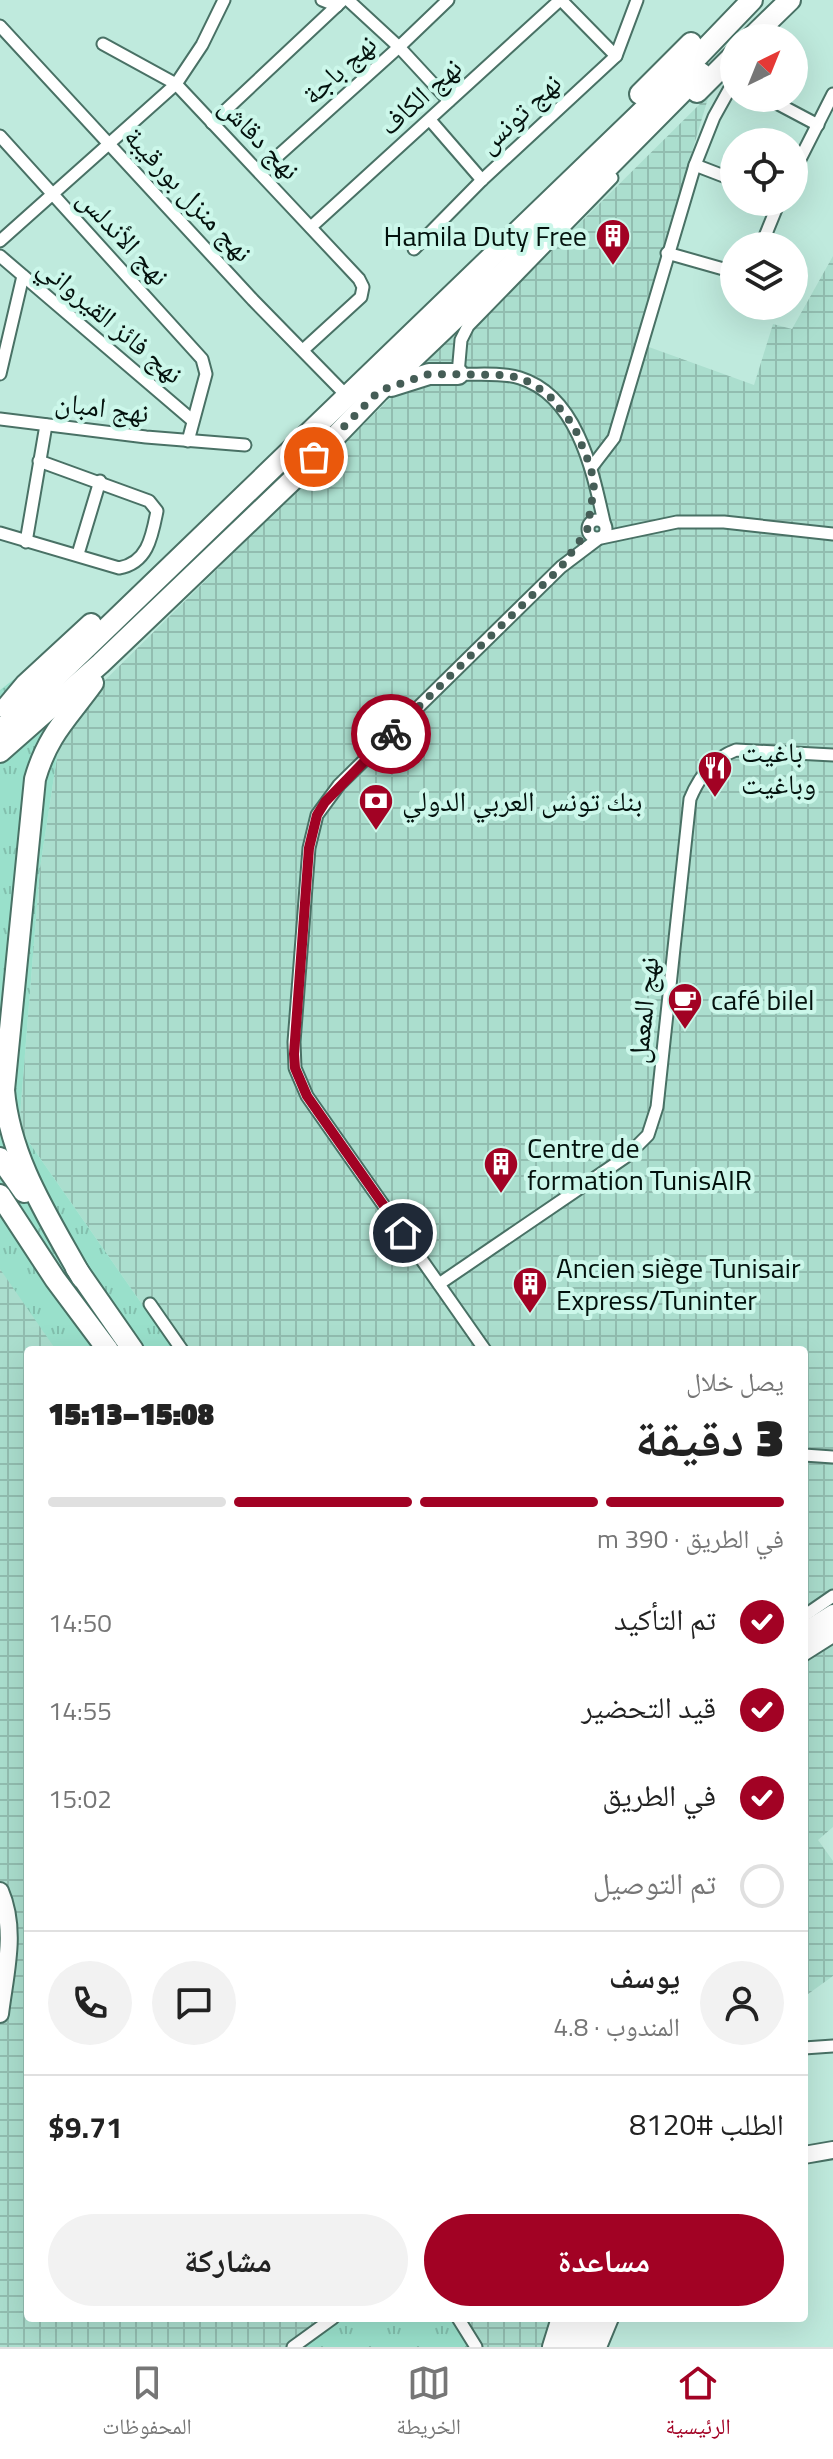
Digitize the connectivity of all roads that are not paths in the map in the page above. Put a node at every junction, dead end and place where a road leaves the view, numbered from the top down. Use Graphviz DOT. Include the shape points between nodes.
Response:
graph roads {
  1 [pos="322,0"];
  2 [pos="448,0"];
  3 [pos="560,0"];
  4 [pos="637,0"];
  5 [pos="733,0"];
  6 [pos="752,0"];
  7 [pos="771,0"];
  8 [pos="790,0"];
  9 [pos="218,2"];
  10 [pos="343,2"];
  11 [pos="748,24"];
  12 [pos="765,24"];
  13 [pos="0,26"];
  14 [pos="103,44"];
  15 [pos="399,47"];
  16 [pos="720,50"];
  17 [pos="616,56"];
  18 [pos="682,82"];
  19 [pos="720,82"];
  20 [pos="176,84"];
  21 [pos="833,94"];
  22 [pos="449,101"];
  23 [pos="720,102"];
  24 [pos="793,112"];
  25 [pos="430,120"];
  26 [pos="212,123"];
  27 [pos="818,125"];
  28 [pos="0,136"];
  29 [pos="109,143"];
  30 [pos="808,144"];
  31 [pos="695,165"];
  32 [pos="260,172"];
  33 [pos="720,175"];
  34 [pos="612,178"];
  35 [pos="482,180"];
  36 [pos="52,193"];
  37 [pos="311,227"];
  38 [pos="0,241"];
  39 [pos="414,249"];
  40 [pos="667,253"];
  41 [pos="0,256"];
  42 [pos="486,261"];
  43 [pos="513,263"];
  44 [pos="720,268"];
  45 [pos="23,276"];
  46 [pos="303,350"];
  47 [pos="0,374"];
  48 [pos="458,374"];
  49 [pos="379,391"];
  50 [pos="346,395"];
  51 [pos="0,419"];
  52 [pos="192,420"];
  53 [pos="46,425"];
  54 [pos="188,441"];
  55 [pos="245,445"];
  56 [pos="39,461"];
  57 [pos="591,468"];
  58 [pos="100,481"];
  59 [pos="594,488"];
  60 [pos="246,491"];
  61 [pos="587,529"];
  62 [pos="602,532"];
  63 [pos="0,533"];
  64 [pos="833,534"];
  65 [pos="26,542"];
  66 [pos="78,554"];
  67 [pos="561,567"];
  68 [pos="100,664"];
  69 [pos="26,684"];
  70 [pos="62,697"];
  71 [pos="0,700"];
  72 [pos="0,713"];
  73 [pos="0,731"];
  74 [pos="0,752"];
  75 [pos="833,755"];
  76 [pos="0,768"];
  77 [pos="0,1158"];
  78 [pos="0,1195"];
  79 [pos="0,1207"];
  80 [pos="82,1278"];
  81 [pos="55,1279"];
  82 [pos="439,1284"];
  83 [pos="150,1304"];
  84 [pos="105,1346"];
  85 [pos="130,1346"];
  86 [pos="179,1346"];
  87 [pos="482,1346"];
  88 [pos="808,1455"];
  89 [pos="833,1457"];
  90 [pos="833,1596"];
  91 [pos="808,1613"];
  92 [pos="833,1613"];
  93 [pos="833,1628"];
  94 [pos="808,1629"];
  95 [pos="833,1637"];
  96 [pos="808,1643"];
  97 [pos="808,1653"];
  98 [pos="0,1891"];
  99 [pos="0,2014"];
  100 [pos="833,2046"];
  101 [pos="808,2048"];
  102 [pos="833,2150"];
  103 [pos="808,2154"];
  104 [pos="327,2322"];
  105 [pos="460,2322"];
  106 [pos="550,2322"];
  107 [pos="561,2322"];
  108 [pos="580,2322"];
  109 [pos="595,2322"];
  110 [pos="608,2322"];
  111 [pos="293,2347"];
  112 [pos="476,2347"];
  113 [pos="542,2347"];
  114 [pos="553,2347"];
  115 [pos="571,2347"];
  116 [pos="586,2347"];
  117 [pos="598,2347"];
  1 -- 10 [label="street"];
  2 -- 15 [label="street, نهج باجة"];
  3 -- 17 [label="street"];
  3 -- 22 [label="street, نهج الكاف"];
  4 -- 17 [label="street, نهج تونس"];
  5 -- 42 [label="highway" via="545,191"];
  6 -- 18 [label="highway"];
  7 -- 11 [label="highway"];
  8 -- 12 [label="highway"];
  9 -- 20 [label="street" via="202,45"];
  10 -- 15 [label="street"];
  10 -- 26 [label="street"];
  13 -- 29 [label="street, نهج منزل بورقيبة"];
  14 -- 20 [label="street, نهج دقاش"];
  15 -- 22 [label="street"];
  15 -- 32 [label="street, نهج باجة"];
  16 -- 18 [label="highway"];
  17 -- 35 [label="street, نهج تونس"];
  18 -- 42 [label="highway"];
  18 -- 43 [label="highway"];
  19 -- 34 [label="highway"];
  20 -- 26 [label="street, نهج دقاش"];
  20 -- 29 [label="street"];
  21 -- 27 [label="street"];
  22 -- 25 [label="street, نهج الكاف"];
  23 -- 31 [label="street"];
  24 -- 27 [label="street"];
  25 -- 35 [label="street"];
  25 -- 37 [label="street, نهج الكاف"];
  26 -- 32 [label="street, نهج دقاش"];
  27 -- 30 [label="street"];
  28 -- 36 [label="street, نهج الأندلس"];
  29 -- 36 [label="street"];
  29 -- 46 [label="street, نهج منزل بورقيبة"];
  31 -- 33 [label="street"];
  31 -- 40 [label="street"];
  32 -- 37 [label="street, نهج دقاش"];
  34 -- 43 [label="highway"];
  34 -- 48 [label="street" via="468,326"];
  35 -- 39 [label="street, نهج تونس"];
  36 -- 38 [label="street"];
  36 -- 52 [label="street, نهج الأندلس" via="196,351 206,374"];
  37 -- 46 [label="street, نهج دقاش" via="363,287 361,297"];
  40 -- 44 [label="street"];
  40 -- 57 [label="street" via="618,425 606,452"];
  41 -- 45 [label="street, نهج فائز القيرواني"];
  42 -- 50 [label="highway"];
  43 -- 49 [label="highway"];
  45 -- 47 [label="street"];
  45 -- 52 [label="street, نهج فائز القيرواني"];
  46 -- 50 [label="street, نهج منزل بورقيبة"];
  48 -- 49 [label="highway" via="418,376"];
  48 -- 57 [label="street" via="522,378 548,394 574,426"];
  49 -- 68 [label="highway"];
  50 -- 60 [label="highway"];
  51 -- 53 [label="street, نهج امبان"];
  52 -- 54 [label="street"];
  53 -- 54 [label="street, نهج امبان"];
  53 -- 56 [label="street"];
  54 -- 55 [label="street, نهج امبان"];
  56 -- 58 [label="street"];
  56 -- 65 [label="street"];
  57 -- 59 [label="street"];
  58 -- 66 [label="street"];
  58 -- 66 [label="street" via="149,501 157,511 150,546 119,568"];
  59 -- 61 [label="street"];
  59 -- 62 [label="street"];
  60 -- 69 [label="highway" via="183,540"];
  60 -- 73 [label="highway"];
  61 -- 62 [label="street" via="591,537"];
  61 -- 62 [label="street" via="592,521"];
  61 -- 67 [label="street"];
  62 -- 64 [label="street" via="724,522"];
  62 -- 67 [label="street"];
  63 -- 65 [label="street"];
  65 -- 66 [label="street"];
  67 -- 82 [label="street" via="339,785 317,815 309,848 295,1068 307,1096"];
  68 -- 70 [label="highway"];
  68 -- 80 [label="highway" via="92,685 54,733 35,779 4,1090 6,1115 27,1178"];
  69 -- 71 [label="highway"];
  69 -- 72 [label="highway"];
  70 -- 74 [label="highway"];
  70 -- 76 [label="highway"];
  75 -- 82 [label="street, نهج المعمل" via="736,750 707,769 690,799 657,1107 648,1135 627,1156"];
  77 -- 80 [label="highway"];
  78 -- 81 [label="highway"];
  79 -- 81 [label="highway"];
  80 -- 85 [label="highway"];
  81 -- 84 [label="highway"];
  82 -- 87 [label="street"];
  83 -- 86 [label="street"];
  88 -- 89 [label="street"];
  90 -- 91 [label="street"];
  92 -- 94 [label="street"];
  93 -- 96 [label="street"];
  95 -- 97 [label="street"];
  98 -- 99 [label="street" via="10,1938"];
  100 -- 101 [label="street"];
  102 -- 103 [label="street"];
  104 -- 111 [label="street"];
  105 -- 112 [label="street"];
  106 -- 113 [label="highway"];
  107 -- 114 [label="highway"];
  108 -- 115 [label="highway"];
  109 -- 116 [label="highway"];
  110 -- 117 [label="street"];
}
